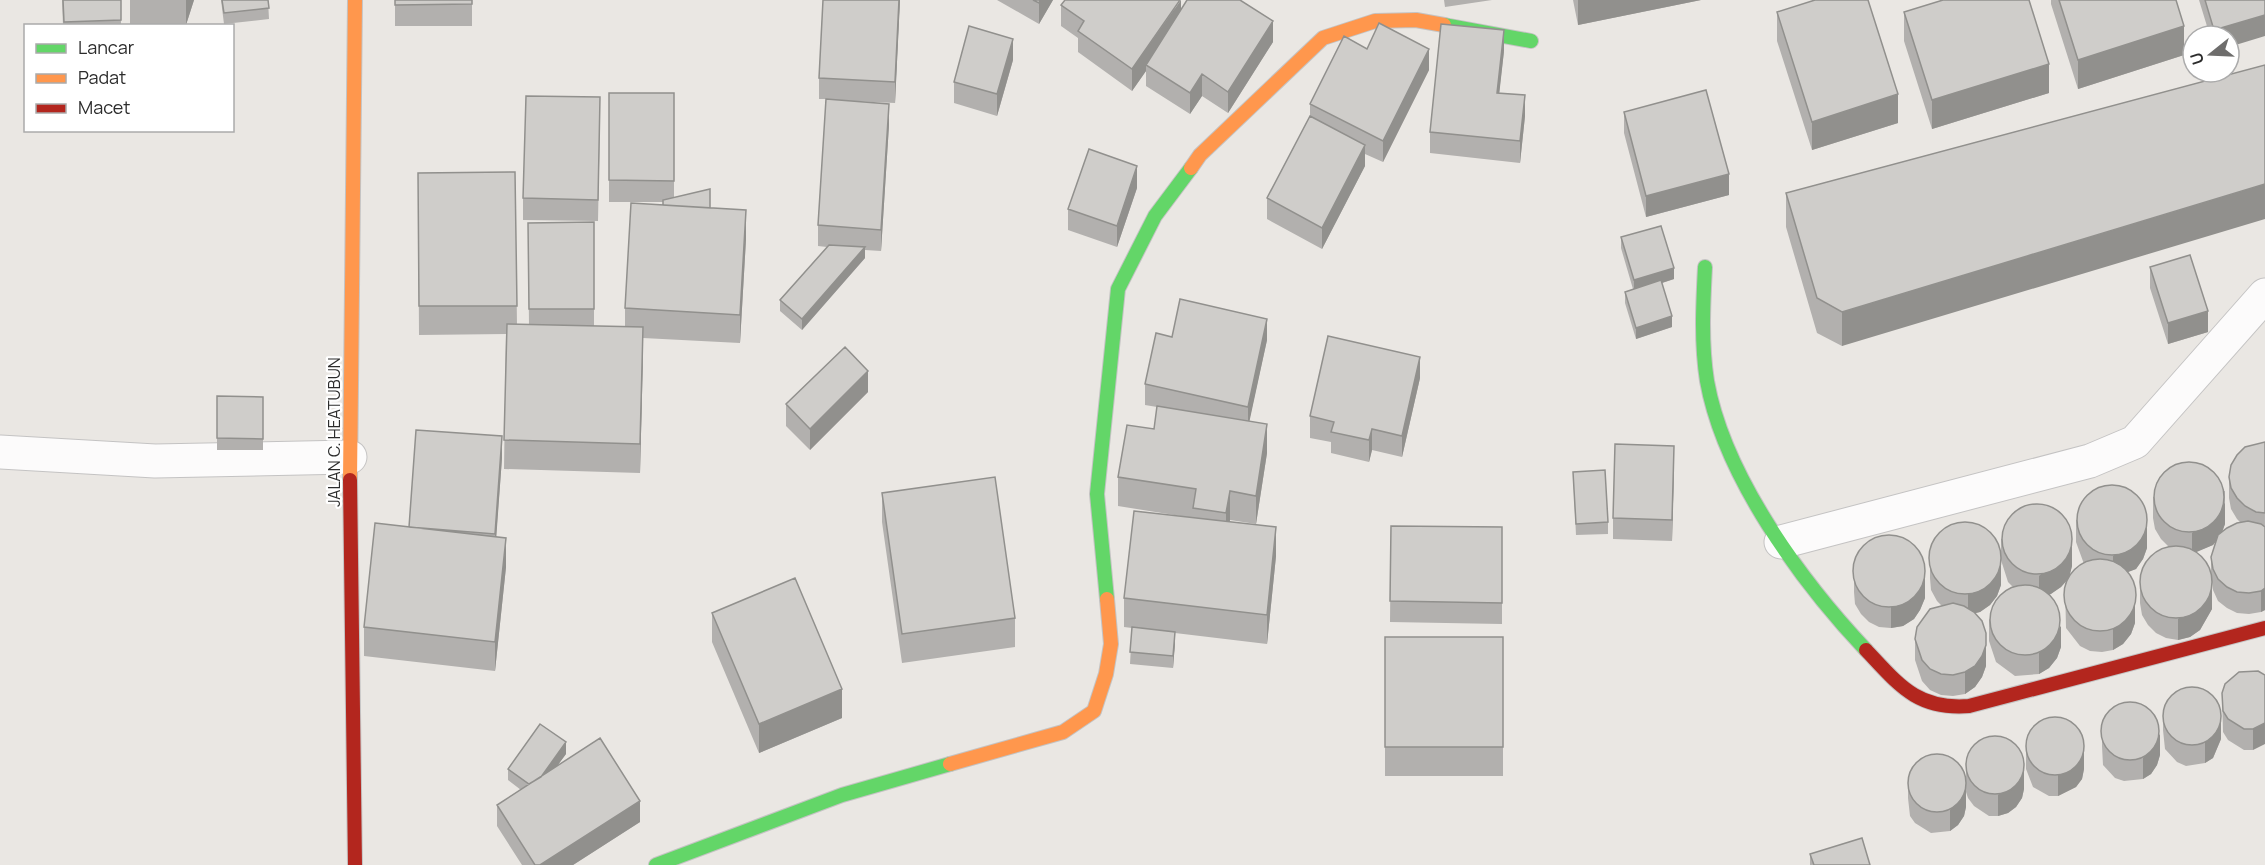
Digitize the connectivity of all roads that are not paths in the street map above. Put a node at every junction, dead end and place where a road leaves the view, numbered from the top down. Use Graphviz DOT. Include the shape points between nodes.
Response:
graph roads {
  1 [pos="355,0"];
  2 [pos="1530,41"];
  3 [pos="1705,267"];
  4 [pos="2265,295"];
  5 [pos="0,452"];
  6 [pos="350,457"];
  7 [pos="1781,542"];
  8 [pos="2265,628"];
  9 [pos="355,865"];
  10 [pos="656,865"];
  1 -- 6 [label="street, JALAN C. HEATUBUN"];
  2 -- 10 [label="street" via="1416,20 1375,21 1323,38 1200,155 1155,216 1118,289 1097,494 1111,644 1094,711 1063,732 842,795"];
  3 -- 7 [label="street" via="1702,319 1711,399 1743,477"];
  4 -- 7 [label="street" via="2134,442 2090,461"];
  5 -- 6 [label="street" via="155,461"];
  6 -- 9 [label="street, JALAN C. HEATUBUN"];
  7 -- 8 [label="street" via="1826,603 1906,690 1927,703 1947,707 1969,706"];
}
